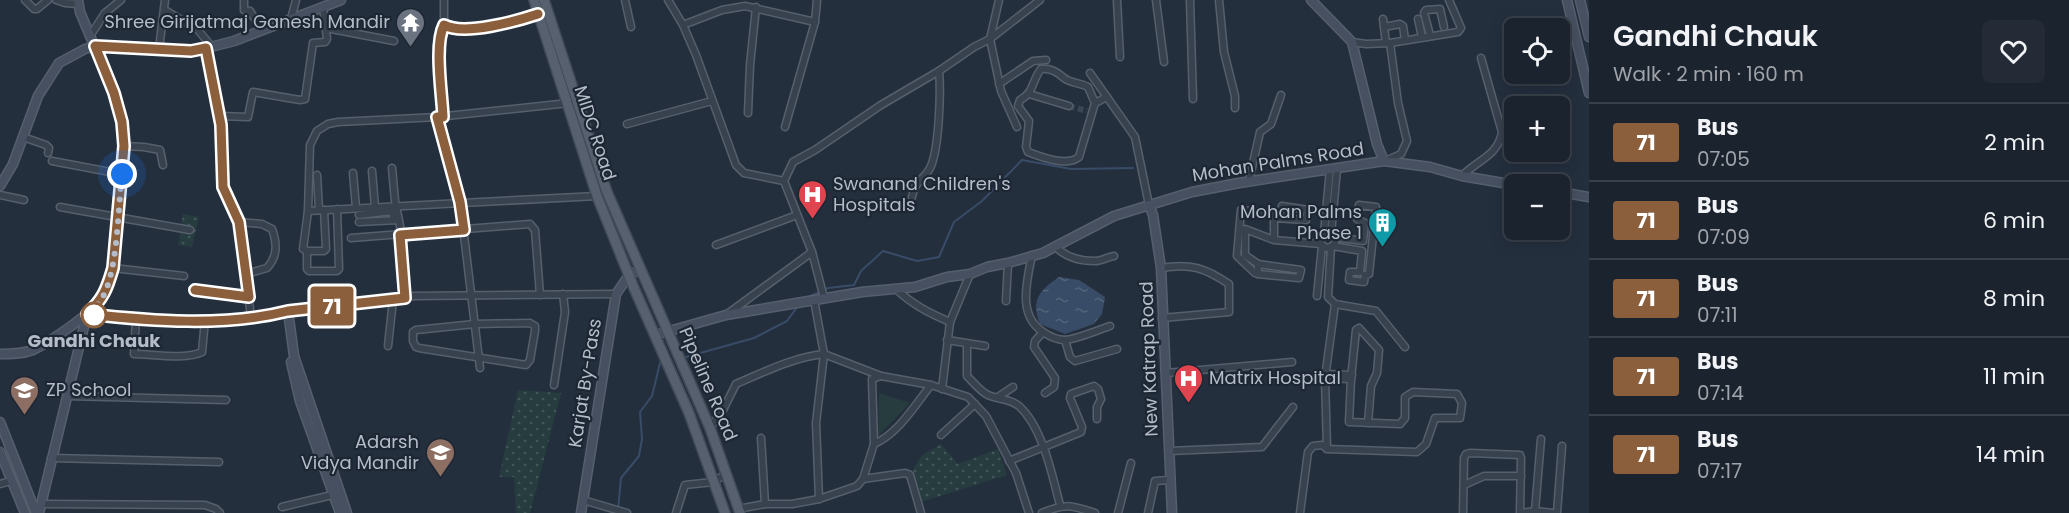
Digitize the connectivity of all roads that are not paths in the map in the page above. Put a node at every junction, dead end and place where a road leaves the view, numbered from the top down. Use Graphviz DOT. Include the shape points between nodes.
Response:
graph roads {
  1 [pos="25,0"];
  2 [pos="48,0"];
  3 [pos="56,0"];
  4 [pos="121,0"];
  5 [pos="165,0"];
  6 [pos="244,0"];
  7 [pos="296,0"];
  8 [pos="341,0"];
  9 [pos="444,0"];
  10 [pos="534,0"];
  11 [pos="544,0"];
  12 [pos="625,0"];
  13 [pos="668,0"];
  14 [pos="817,0"];
  15 [pos="999,0"];
  16 [pos="1040,0"];
  17 [pos="1117,0"];
  18 [pos="1156,0"];
  19 [pos="1190,0"];
  20 [pos="1219,0"];
  21 [pos="1311,0"];
  22 [pos="1449,0"];
  23 [pos="1567,0"];
  24 [pos="1580,0"];
  25 [pos="79,2"];
  26 [pos="323,7"];
  27 [pos="756,7"];
  28 [pos="165,10"];
  29 [pos="538,14"];
  30 [pos="291,19"];
  31 [pos="1383,19"];
  32 [pos="1418,19"];
  33 [pos="815,22"];
  34 [pos="444,25"];
  35 [pos="683,25"];
  36 [pos="631,27"];
  37 [pos="1384,27"];
  38 [pos="326,28"];
  39 [pos="262,30"];
  40 [pos="1429,34"];
  41 [pos="90,36"];
  42 [pos="1422,37"];
  43 [pos="1589,37"];
  44 [pos="990,39"];
  45 [pos="1405,40"];
  46 [pos="394,41"];
  47 [pos="1352,42"];
  48 [pos="1388,43"];
  49 [pos="95,46"];
  50 [pos="1589,47"];
  51 [pos="209,48"];
  52 [pos="159,49"];
  53 [pos="1579,49"];
  54 [pos="1120,57"];
  55 [pos="1481,58"];
  56 [pos="1046,60"];
  57 [pos="1164,62"];
  58 [pos="939,71"];
  59 [pos="1090,73"];
  60 [pos="999,84"];
  61 [pos="1589,93"];
  62 [pos="1029,94"];
  63 [pos="1281,95"];
  64 [pos="1107,97"];
  65 [pos="1193,99"];
  66 [pos="712,101"];
  67 [pos="569,103"];
  68 [pos="1095,103"];
  69 [pos="1069,106"];
  70 [pos="1235,108"];
  71 [pos="748,113"];
  72 [pos="220,116"];
  73 [pos="441,117"];
  74 [pos="627,124"];
  75 [pos="1017,127"];
  76 [pos="785,128"];
  77 [pos="23,137"];
  78 [pos="124,146"];
  79 [pos="48,153"];
  80 [pos="52,161"];
  81 [pos="1384,161"];
  82 [pos="163,165"];
  83 [pos="392,168"];
  84 [pos="1333,169"];
  85 [pos="372,171"];
  86 [pos="353,173"];
  87 [pos="122,174"];
  88 [pos="317,175"];
  89 [pos="1462,176"];
  90 [pos="784,181"];
  91 [pos="1249,181"];
  92 [pos="1504,183"];
  93 [pos="0,186"];
  94 [pos="1570,194"];
  95 [pos="0,195"];
  96 [pos="597,196"];
  97 [pos="912,197"];
  98 [pos="1589,197"];
  99 [pos="24,200"];
  100 [pos="460,202"];
  101 [pos="1149,205"];
  102 [pos="396,206"];
  103 [pos="60,207"];
  104 [pos="337,209"];
  105 [pos="374,209"];
  106 [pos="387,209"];
  107 [pos="322,210"];
  108 [pos="308,211"];
  109 [pos="359,214"];
  110 [pos="797,215"];
  111 [pos="1274,216"];
  112 [pos="117,217"];
  113 [pos="397,220"];
  114 [pos="239,222"];
  115 [pos="190,230"];
  116 [pos="464,230"];
  117 [pos="400,235"];
  118 [pos="1330,235"];
  119 [pos="351,238"];
  120 [pos="1274,240"];
  121 [pos="716,245"];
  122 [pos="1321,245"];
  123 [pos="1055,246"];
  124 [pos="1332,247"];
  125 [pos="307,251"];
  126 [pos="812,252"];
  127 [pos="1032,255"];
  128 [pos="1114,256"];
  129 [pos="1008,263"];
  130 [pos="1258,264"];
  131 [pos="113,268"];
  132 [pos="1161,268"];
  133 [pos="640,270"];
  134 [pos="246,274"];
  135 [pos="629,274"];
  136 [pos="970,274"];
  137 [pos="1258,274"];
  138 [pos="184,276"];
  139 [pos="896,289"];
  140 [pos="195,290"];
  141 [pos="562,294"];
  142 [pos="616,294"];
  143 [pos="472,295"];
  144 [pos="540,295"];
  145 [pos="823,296"];
  146 [pos="1317,296"];
  147 [pos="249,297"];
  148 [pos="405,298"];
  149 [pos="393,300"];
  150 [pos="812,300"];
  151 [pos="1006,301"];
  152 [pos="1335,304"];
  153 [pos="285,312"];
  154 [pos="87,314"];
  155 [pos="726,315"];
  156 [pos="251,317"];
  157 [pos="1162,318"];
  158 [pos="136,319"];
  159 [pos="205,320"];
  160 [pos="950,322"];
  161 [pos="475,324"];
  162 [pos="1110,327"];
  163 [pos="668,331"];
  164 [pos="1043,332"];
  165 [pos="655,335"];
  166 [pos="947,340"];
  167 [pos="1065,340"];
  168 [pos="967,344"];
  169 [pos="388,346"];
  170 [pos="985,346"];
  171 [pos="1405,346"];
  172 [pos="1117,349"];
  173 [pos="0,354"];
  174 [pos="824,354"];
  175 [pos="479,357"];
  176 [pos="1292,362"];
  177 [pos="480,368"];
  178 [pos="1166,373"];
  179 [pos="881,376"];
  180 [pos="1326,376"];
  181 [pos="1351,377"];
  182 [pos="554,385"];
  183 [pos="931,385"];
  184 [pos="1013,387"];
  185 [pos="942,389"];
  186 [pos="1045,393"];
  187 [pos="67,396"];
  188 [pos="998,396"];
  189 [pos="226,400"];
  190 [pos="975,404"];
  191 [pos="1293,407"];
  192 [pos="1097,419"];
  193 [pos="0,422"];
  194 [pos="1368,423"];
  195 [pos="710,428"];
  196 [pos="941,435"];
  197 [pos="761,438"];
  198 [pos="1541,439"];
  199 [pos="874,444"];
  200 [pos="1044,446"];
  201 [pos="1562,446"];
  202 [pos="1326,448"];
  203 [pos="1169,451"];
  204 [pos="0,452"];
  205 [pos="51,458"];
  206 [pos="1009,460"];
  207 [pos="219,462"];
  208 [pos="1131,463"];
  209 [pos="726,474"];
  210 [pos="1521,476"];
  211 [pos="863,479"];
  212 [pos="1169,480"];
  213 [pos="10,481"];
  214 [pos="712,482"];
  215 [pos="0,484"];
  216 [pos="1464,485"];
  217 [pos="332,495"];
  218 [pos="584,500"];
  219 [pos="819,500"];
  220 [pos="765,504"];
  221 [pos="1060,505"];
  222 [pos="282,507"];
  223 [pos="38,510"];
  224 [pos="739,511"];
  225 [pos="1535,511"];
  226 [pos="624,512"];
  227 [pos="25,513"];
  228 [pos="219,513"];
  229 [pos="340,513"];
  230 [pos="347,513"];
  231 [pos="581,513"];
  232 [pos="676,513"];
  233 [pos="725,513"];
  234 [pos="921,513"];
  235 [pos="1029,513"];
  236 [pos="1042,513"];
  237 [pos="1095,513"];
  238 [pos="1118,513"];
  239 [pos="1148,513"];
  240 [pos="1172,513"];
  241 [pos="1300,513"];
  242 [pos="1463,513"];
  243 [pos="1555,513"];
  1 -- 2 [label="street" via="34,9"];
  3 -- 25 [label="street"];
  4 -- 41 [label="street"];
  5 -- 28 [label="street"];
  6 -- 39 [label="street" via="244,9 250,11"];
  7 -- 30 [label="street"];
  8 -- 26 [label="street"];
  9 -- 34 [label="street"];
  10 -- 29 [label="main road, MIDC Road"];
  11 -- 133 [label="main road, MIDC Road" via="607,192"];
  12 -- 36 [label="street"];
  13 -- 35 [label="street"];
  14 -- 33 [label="street"];
  15 -- 44 [label="street"];
  16 -- 44 [label="street"];
  17 -- 54 [label="street"];
  18 -- 57 [label="street"];
  19 -- 65 [label="street"];
  20 -- 70 [label="street"];
  21 -- 47 [label="street"];
  22 -- 40 [label="street" via="1461,28 1453,33"];
  23 -- 53 [label="street"];
  24 -- 43 [label="street"];
  25 -- 41 [label="street"];
  26 -- 30 [label="street"];
  26 -- 38 [label="street"];
  27 -- 33 [label="street"];
  27 -- 35 [label="street" via="736,6"];
  27 -- 71 [label="street"];
  28 -- 51 [label="street" via="198,30"];
  28 -- 52 [label="street"];
  29 -- 34 [label="street" via="489,27"];
  29 -- 67 [label="main road, MIDC Road"];
  30 -- 39 [label="street"];
  31 -- 37 [label="street"];
  32 -- 42 [label="street"];
  33 -- 76 [label="street"];
  34 -- 73 [label="street" via="439,46"];
  35 -- 66 [label="street"];
  37 -- 45 [label="street" via="1400,24"];
  37 -- 48 [label="street"];
  38 -- 46 [label="street"];
  38 -- 72 [label="street" via="326,41 313,43 305,99 253,92 248,117"];
  39 -- 51 [label="street"];
  40 -- 40 [label="street" via="1424,13 1440,9 1444,28"];
  40 -- 42 [label="street"];
  41 -- 49 [label="street"];
  42 -- 45 [label="street"];
  44 -- 58 [label="street"];
  44 -- 60 [label="street"];
  45 -- 48 [label="street"];
  47 -- 48 [label="street"];
  47 -- 81 [label="street"];
  48 -- 81 [label="street" via="1407,141 1401,154"];
  49 -- 52 [label="street"];
  49 -- 77 [label="street" via="59,63 38,96"];
  49 -- 78 [label="street" via="114,93"];
  50 -- 53 [label="street"];
  51 -- 52 [label="street"];
  51 -- 72 [label="street"];
  53 -- 61 [label="street"];
  55 -- 89 [label="street" via="1502,132 1501,141"];
  56 -- 60 [label="street" via="1033,61"];
  58 -- 90 [label="street" via="794,162"];
  58 -- 97 [label="street" via="935,150 931,166 914,187"];
  59 -- 64 [label="street"];
  60 -- 75 [label="street"];
  62 -- 68 [label="street" via="1038,73 1047,68 1088,87"];
  62 -- 68 [label="street" via="1018,106 1029,121 1028,152 1066,162 1079,157"];
  62 -- 69 [label="street"];
  63 -- 91 [label="street" via="1271,124 1260,132"];
  64 -- 68 [label="street"];
  64 -- 101 [label="street" via="1135,137"];
  66 -- 74 [label="street"];
  66 -- 90 [label="street" via="736,165 744,173"];
  67 -- 73 [label="street"];
  67 -- 96 [label="main road, MIDC Road"];
  72 -- 114 [label="street" via="223,187"];
  73 -- 100 [label="street" via="437,117"];
  73 -- 108 [label="street" via="339,122 317,131 310,145"];
  77 -- 79 [label="street" via="46,145"];
  77 -- 93 [label="street"];
  78 -- 82 [label="street" via="160,150"];
  78 -- 87 [label="street"];
  80 -- 87 [label="street"];
  81 -- 84 [label="street, Mohan Palms Road"];
  81 -- 89 [label="street, Mohan Palms Road"];
  83 -- 102 [label="street"];
  84 -- 91 [label="street, Mohan Palms Road"];
  84 -- 118 [label="street"];
  85 -- 105 [label="street"];
  86 -- 109 [label="street"];
  87 -- 112 [label="street"];
  88 -- 107 [label="street"];
  89 -- 92 [label="street, Mohan Palms Road"];
  90 -- 110 [label="street"];
  91 -- 101 [label="street, Mohan Palms Road"];
  94 -- 98 [label="street"];
  95 -- 99 [label="street"];
  96 -- 100 [label="street"];
  96 -- 135 [label="main road, MIDC Road"];
  100 -- 102 [label="street"];
  100 -- 116 [label="street"];
  101 -- 123 [label="street, Mohan Palms Road" via="1114,216"];
  101 -- 132 [label="street, New Katrap Road"];
  102 -- 106 [label="street"];
  102 -- 113 [label="street"];
  103 -- 112 [label="street"];
  104 -- 107 [label="street"];
  104 -- 109 [label="street"];
  104 -- 125 [label="street" via="337,271 308,271"];
  105 -- 106 [label="street"];
  105 -- 109 [label="street"];
  106 -- 113 [label="street"];
  107 -- 108 [label="street"];
  107 -- 125 [label="street" via="326,249"];
  108 -- 125 [label="street" via="303,249"];
  109 -- 113 [label="street"];
  110 -- 121 [label="street"];
  110 -- 126 [label="street"];
  111 -- 111 [label="street" via="1282,206 1308,210 1306,220"];
  111 -- 120 [label="street"];
  111 -- 137 [label="street" via="1241,210 1237,256"];
  112 -- 115 [label="street"];
  112 -- 131 [label="street"];
  113 -- 117 [label="street"];
  114 -- 134 [label="street"];
  114 -- 134 [label="street" via="272,229 276,247 267,268"];
  116 -- 117 [label="street"];
  116 -- 143 [label="street"];
  116 -- 144 [label="street" via="532,225"];
  117 -- 119 [label="street"];
  117 -- 148 [label="street"];
  118 -- 122 [label="street" via="1320,238"];
  118 -- 124 [label="street" via="1335,243"];
  118 -- 124 [label="street" via="1363,241 1365,223 1357,219 1359,205 1376,207 1369,274 1364,282 1349,280 1350,272 1359,273 1362,251"];
  120 -- 122 [label="street"];
  120 -- 130 [label="street" via="1245,229 1245,255"];
  122 -- 124 [label="street"];
  122 -- 146 [label="street"];
  123 -- 127 [label="street, Mohan Palms Road"];
  123 -- 128 [label="street" via="1071,258 1096,261"];
  124 -- 152 [label="street" via="1327,296"];
  126 -- 145 [label="street"];
  126 -- 155 [label="street"];
  127 -- 129 [label="street, Mohan Palms Road"];
  127 -- 164 [label="street" via="1025,306 1034,326"];
  129 -- 136 [label="street, Mohan Palms Road"];
  129 -- 151 [label="street"];
  130 -- 137 [label="street"];
  130 -- 137 [label="street" via="1301,270 1299,278"];
  131 -- 138 [label="street"];
  131 -- 154 [label="street" via="100,301"];
  132 -- 157 [label="street, New Katrap Road"];
  132 -- 157 [label="street" via="1203,268 1229,284 1230,291 1229,312"];
  133 -- 135 [label="street"];
  133 -- 163 [label="main road, Pipeline Road"];
  134 -- 147 [label="street"];
  135 -- 142 [label="street, Karjat By-Pass"];
  135 -- 165 [label="main road, Pipeline Road"];
  136 -- 139 [label="street, Mohan Palms Road"];
  136 -- 160 [label="street"];
  139 -- 145 [label="street, Mohan Palms Road"];
  139 -- 160 [label="street" via="911,303"];
  140 -- 147 [label="street"];
  141 -- 142 [label="street"];
  141 -- 144 [label="street"];
  141 -- 182 [label="street" via="565,312"];
  142 -- 218 [label="street, Karjat By-Pass"];
  143 -- 144 [label="street"];
  143 -- 148 [label="street"];
  143 -- 161 [label="street"];
  145 -- 150 [label="street, Mohan Palms Road"];
  147 -- 156 [label="street"];
  148 -- 149 [label="street"];
  149 -- 153 [label="street"];
  149 -- 169 [label="street"];
  150 -- 155 [label="street"];
  150 -- 174 [label="street"];
  152 -- 171 [label="street" via="1376,311"];
  152 -- 180 [label="street"];
  153 -- 156 [label="street"];
  153 -- 217 [label="street" via="300,401"];
  153 -- 230 [label="street" via="294,356"];
  154 -- 158 [label="street"];
  154 -- 173 [label="street" via="33,349"];
  154 -- 187 [label="street"];
  155 -- 163 [label="street"];
  156 -- 159 [label="street"];
  157 -- 178 [label="street, New Katrap Road"];
  158 -- 159 [label="street"];
  158 -- 159 [label="street" via="134,354 179,355 202,352"];
  160 -- 166 [label="street"];
  161 -- 175 [label="street"];
  161 -- 175 [label="street" via="416,330 413,341 419,348"];
  161 -- 175 [label="street" via="535,326 526,365"];
  162 -- 167 [label="street"];
  163 -- 165 [label="street"];
  163 -- 195 [label="main road, Pipeline Road"];
  164 -- 167 [label="street"];
  164 -- 186 [label="street" via="1034,347 1055,378 1054,387"];
  165 -- 214 [label="main road, Pipeline Road" via="696,432"];
  166 -- 168 [label="street"];
  166 -- 185 [label="street"];
  167 -- 172 [label="street" via="1075,361"];
  168 -- 170 [label="street"];
  168 -- 188 [label="street" via="967,376 988,395"];
  174 -- 179 [label="street"];
  174 -- 195 [label="street" via="784,364 736,384"];
  174 -- 219 [label="street" via="816,423"];
  175 -- 177 [label="street"];
  176 -- 178 [label="street"];
  178 -- 203 [label="street, New Katrap Road"];
  179 -- 183 [label="street"];
  179 -- 199 [label="street" via="872,379"];
  180 -- 181 [label="street"];
  180 -- 202 [label="street"];
  181 -- 194 [label="street" via="1348,420"];
  181 -- 194 [label="street" via="1359,328 1379,350"];
  183 -- 185 [label="street"];
  183 -- 199 [label="street" via="906,417"];
  184 -- 188 [label="street"];
  185 -- 190 [label="street" via="968,397"];
  187 -- 189 [label="street"];
  187 -- 205 [label="street"];
  188 -- 200 [label="street" via="1019,407"];
  190 -- 196 [label="street"];
  190 -- 206 [label="street" via="986,416"];
  191 -- 203 [label="street" via="1262,447"];
  192 -- 200 [label="street" via="1101,399 1096,387 1071,394 1081,432"];
  193 -- 223 [label="street"];
  194 -- 202 [label="street" via="1400,424 1406,418 1405,397 1413,392 1457,394 1461,399 1460,418 1435,418 1426,444 1417,452"];
  195 -- 209 [label="main road, Pipeline Road"];
  197 -- 220 [label="street"];
  198 -- 225 [label="street"];
  199 -- 211 [label="street"];
  200 -- 206 [label="street"];
  200 -- 221 [label="street"];
  201 -- 243 [label="street"];
  202 -- 241 [label="street" via="1313,446 1308,452"];
  203 -- 212 [label="street, New Katrap Road"];
  204 -- 213 [label="street"];
  205 -- 207 [label="street"];
  205 -- 223 [label="street"];
  206 -- 235 [label="street"];
  208 -- 238 [label="street"];
  209 -- 214 [label="street"];
  209 -- 224 [label="main road, Pipeline Road"];
  210 -- 216 [label="street" via="1484,476"];
  210 -- 216 [label="street" via="1520,455 1466,454"];
  210 -- 225 [label="street" via="1520,513"];
  211 -- 219 [label="street" via="857,486"];
  211 -- 234 [label="street" via="905,472 910,475"];
  212 -- 239 [label="street" via="1155,481"];
  212 -- 240 [label="street, New Katrap Road"];
  213 -- 215 [label="street"];
  213 -- 227 [label="street"];
  214 -- 232 [label="street" via="685,485"];
  214 -- 233 [label="main road, Pipeline Road"];
  216 -- 242 [label="street"];
  217 -- 222 [label="street"];
  217 -- 229 [label="street"];
  218 -- 226 [label="street"];
  218 -- 231 [label="street, Karjat By-Pass"];
  219 -- 220 [label="street"];
  220 -- 224 [label="street"];
  221 -- 236 [label="street"];
  221 -- 237 [label="street"];
  223 -- 228 [label="street" via="206,506"];
  225 -- 243 [label="street"];
}
